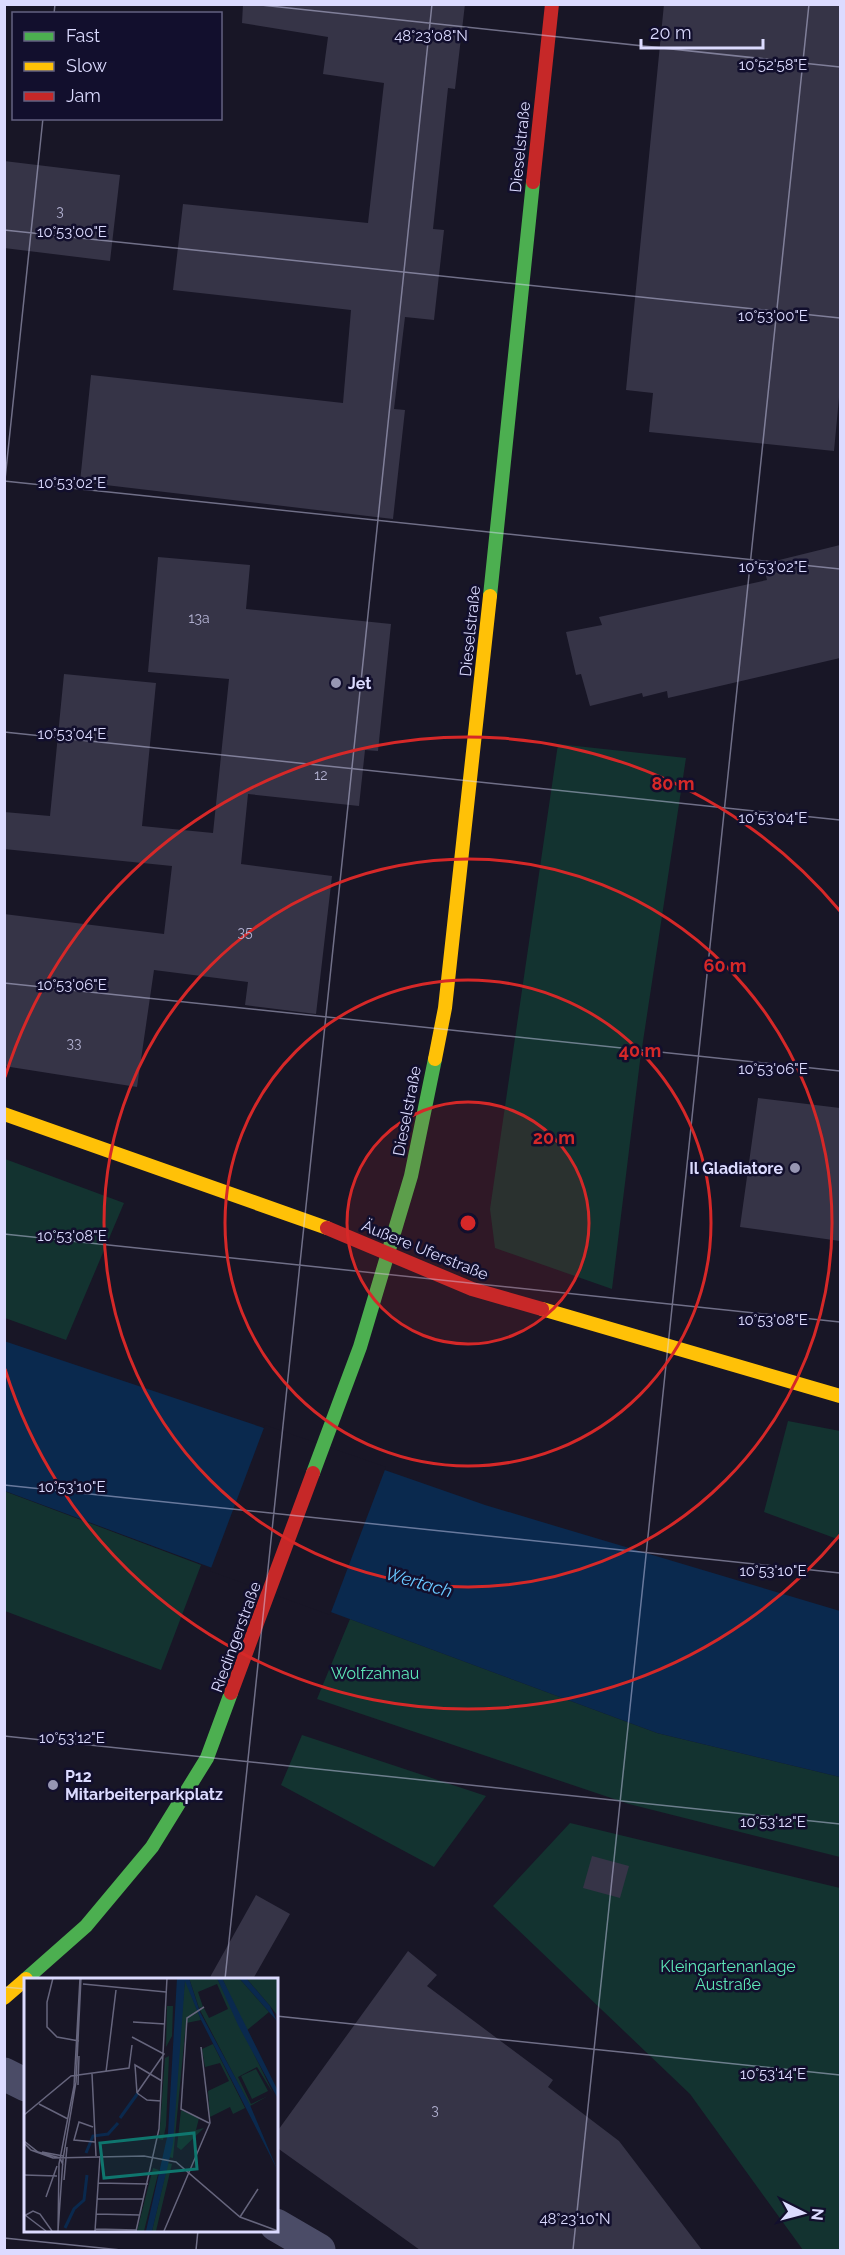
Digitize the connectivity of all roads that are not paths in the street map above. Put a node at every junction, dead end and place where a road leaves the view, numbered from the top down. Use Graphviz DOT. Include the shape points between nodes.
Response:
graph roads {
  1 [pos="552,4"];
  2 [pos="4,1114"];
  3 [pos="388,1255"];
  4 [pos="840,1396"];
  5 [pos="27,1978"];
  6 [pos="24,1981"];
  7 [pos="4,1998"];
  8 [pos="4,2074"];
  9 [pos="24,2084"];
  10 [pos="278,2226"];
  11 [pos="319,2250"];
  1 -- 3 [label="main road, Dieselstraße" via="445,1008 415,1159"];
  2 -- 3 [label="main road, Äußere Uferstraße" via="332,1230"];
  3 -- 4 [label="main road, Äußere Uferstraße" via="472,1289"];
  3 -- 5 [label="main road, Riedingerstraße" via="360,1347 207,1758 152,1847 86,1926"];
  6 -- 7 [label="main road, Riedingerstraße"];
  8 -- 9 [label="street"];
  10 -- 11 [label="street"];
}
